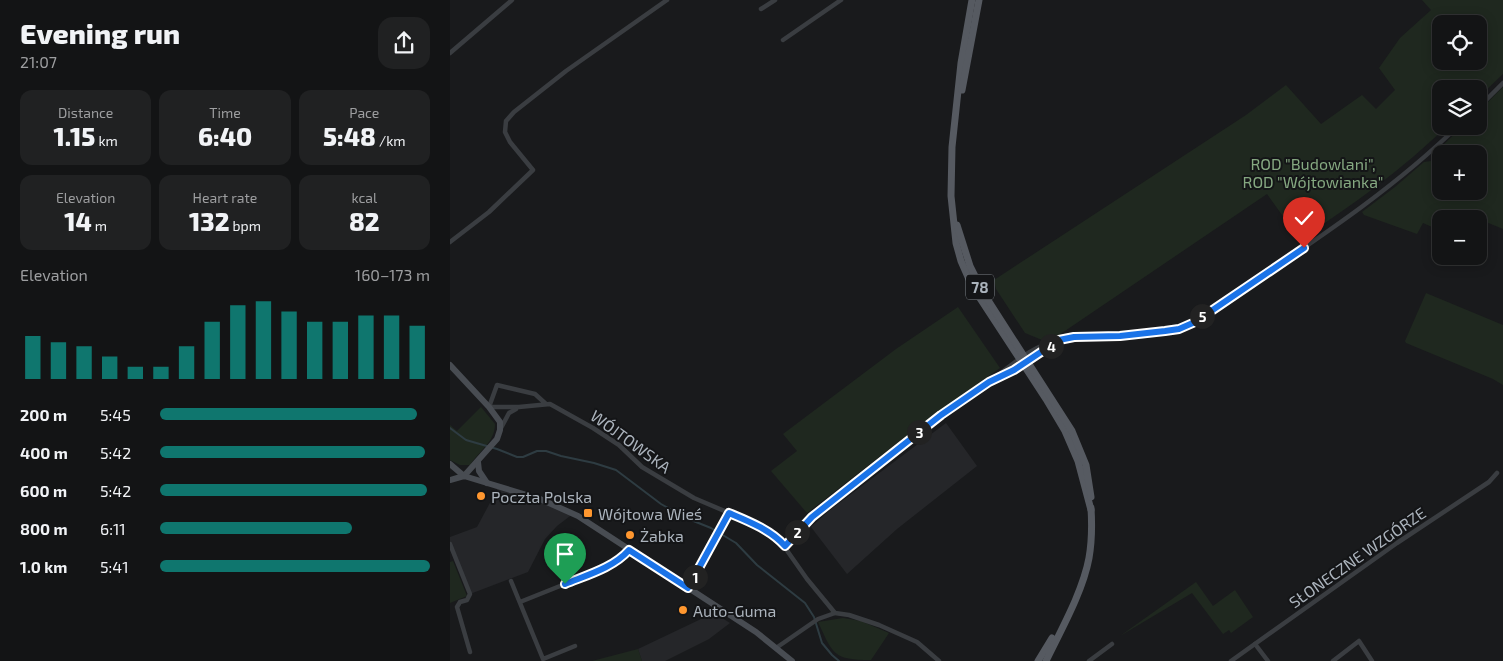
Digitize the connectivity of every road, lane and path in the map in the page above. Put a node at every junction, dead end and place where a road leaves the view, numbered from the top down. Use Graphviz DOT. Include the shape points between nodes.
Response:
graph roads {
  1 [pos="512,0"];
  2 [pos="667,0"];
  3 [pos="775,0"];
  4 [pos="841,0"];
  5 [pos="972,0"];
  6 [pos="979,0"];
  7 [pos="761,10"];
  8 [pos="783,40"];
  9 [pos="450,53"];
  10 [pos="1503,83"];
  11 [pos="1487,99"];
  12 [pos="1449,135"];
  13 [pos="952,147"];
  14 [pos="450,242"];
  15 [pos="1024,360"];
  16 [pos="450,365"];
  17 [pos="546,404"];
  18 [pos="489,407"];
  19 [pos="519,408"];
  20 [pos="500,430"];
  21 [pos="478,462"];
  22 [pos="452,465"];
  23 [pos="471,468"];
  24 [pos="1497,473"];
  25 [pos="464,476"];
  26 [pos="450,480"];
  27 [pos="487,483"];
  28 [pos="729,513"];
  29 [pos="450,544"];
  30 [pos="785,546"];
  31 [pos="629,550"];
  32 [pos="511,582"];
  33 [pos="688,588"];
  34 [pos="520,602"];
  35 [pos="1071,608"];
  36 [pos="835,612"];
  37 [pos="1112,644"];
  38 [pos="1255,644"];
  39 [pos="574,646"];
  40 [pos="776,648"];
  41 [pos="470,652"];
  42 [pos="792,661"];
  43 [pos="938,661"];
  44 [pos="1038,661"];
  45 [pos="1046,661"];
  46 [pos="1089,661"];
  47 [pos="1231,661"];
  48 [pos="1268,661"];
  49 [pos="1333,661"];
  50 [pos="1372,661"];
  1 -- 9 [label="street"];
  2 -- 14 [label="street" via="598,47 514,112 506,121 505,132 533,170 489,212"];
  3 -- 7 [label="street"];
  4 -- 8 [label="street"];
  5 -- 13 [label="main road, 78"];
  6 -- 13 [label="main road, 78"];
  10 -- 11 [label="street"];
  12 -- 15 [label="street" via="1368,204 1195,322 1165,331 1059,340"];
  13 -- 15 [label="main road, 78" via="953,210 964,249 976,280"];
  15 -- 30 [label="street" via="941,415 865,474 812,517"];
  15 -- 35 [label="main road, 78" via="1066,420 1078,442 1089,477 1092,510 1089,558"];
  16 -- 18 [label="main road"];
  17 -- 18 [label="street, WÓJTOWSKA" via="535,394 497,385"];
  17 -- 19 [label="street"];
  17 -- 28 [label="street, WÓJTOWSKA" via="554,405 619,445 642,468 694,498"];
  18 -- 19 [label="street"];
  18 -- 20 [label="main road" via="500,422"];
  19 -- 20 [label="street" via="509,413"];
  20 -- 21 [label="main road"];
  21 -- 23 [label="main road"];
  21 -- 27 [label="main road"];
  22 -- 23 [label="main road"];
  22 -- 25 [label="main road"];
  23 -- 25 [label="main road"];
  24 -- 38 [label="street, SŁONECZNE WZGÓRZE" via="1489,482 1389,548"];
  25 -- 26 [label="main road"];
  25 -- 27 [label="main road"];
  27 -- 31 [label="main road" via="567,510"];
  28 -- 30 [label="street, WÓJTOWSKA" via="755,524"];
  28 -- 33 [label="street"];
  29 -- 41 [label="street" via="470,594 467,600 458,604"];
  30 -- 36 [label="street, WÓJTOWSKA"];
  31 -- 33 [label="main road"];
  31 -- 34 [label="street" via="610,566"];
  32 -- 34 [label="street"];
  33 -- 40 [label="main road"];
  34 -- 39 [label="street" via="543,659"];
  35 -- 44 [label="main road, 78"];
  35 -- 45 [label="main road, 78"];
  36 -- 40 [label="street" via="818,619"];
  36 -- 43 [label="street" via="879,624 916,642"];
  37 -- 46 [label="street"];
  38 -- 47 [label="street, SŁONECZNE WZGÓRZE"];
  38 -- 48 [label="street"];
  40 -- 42 [label="main road"];
  49 -- 50 [label="street" via="1359,641"];
}
